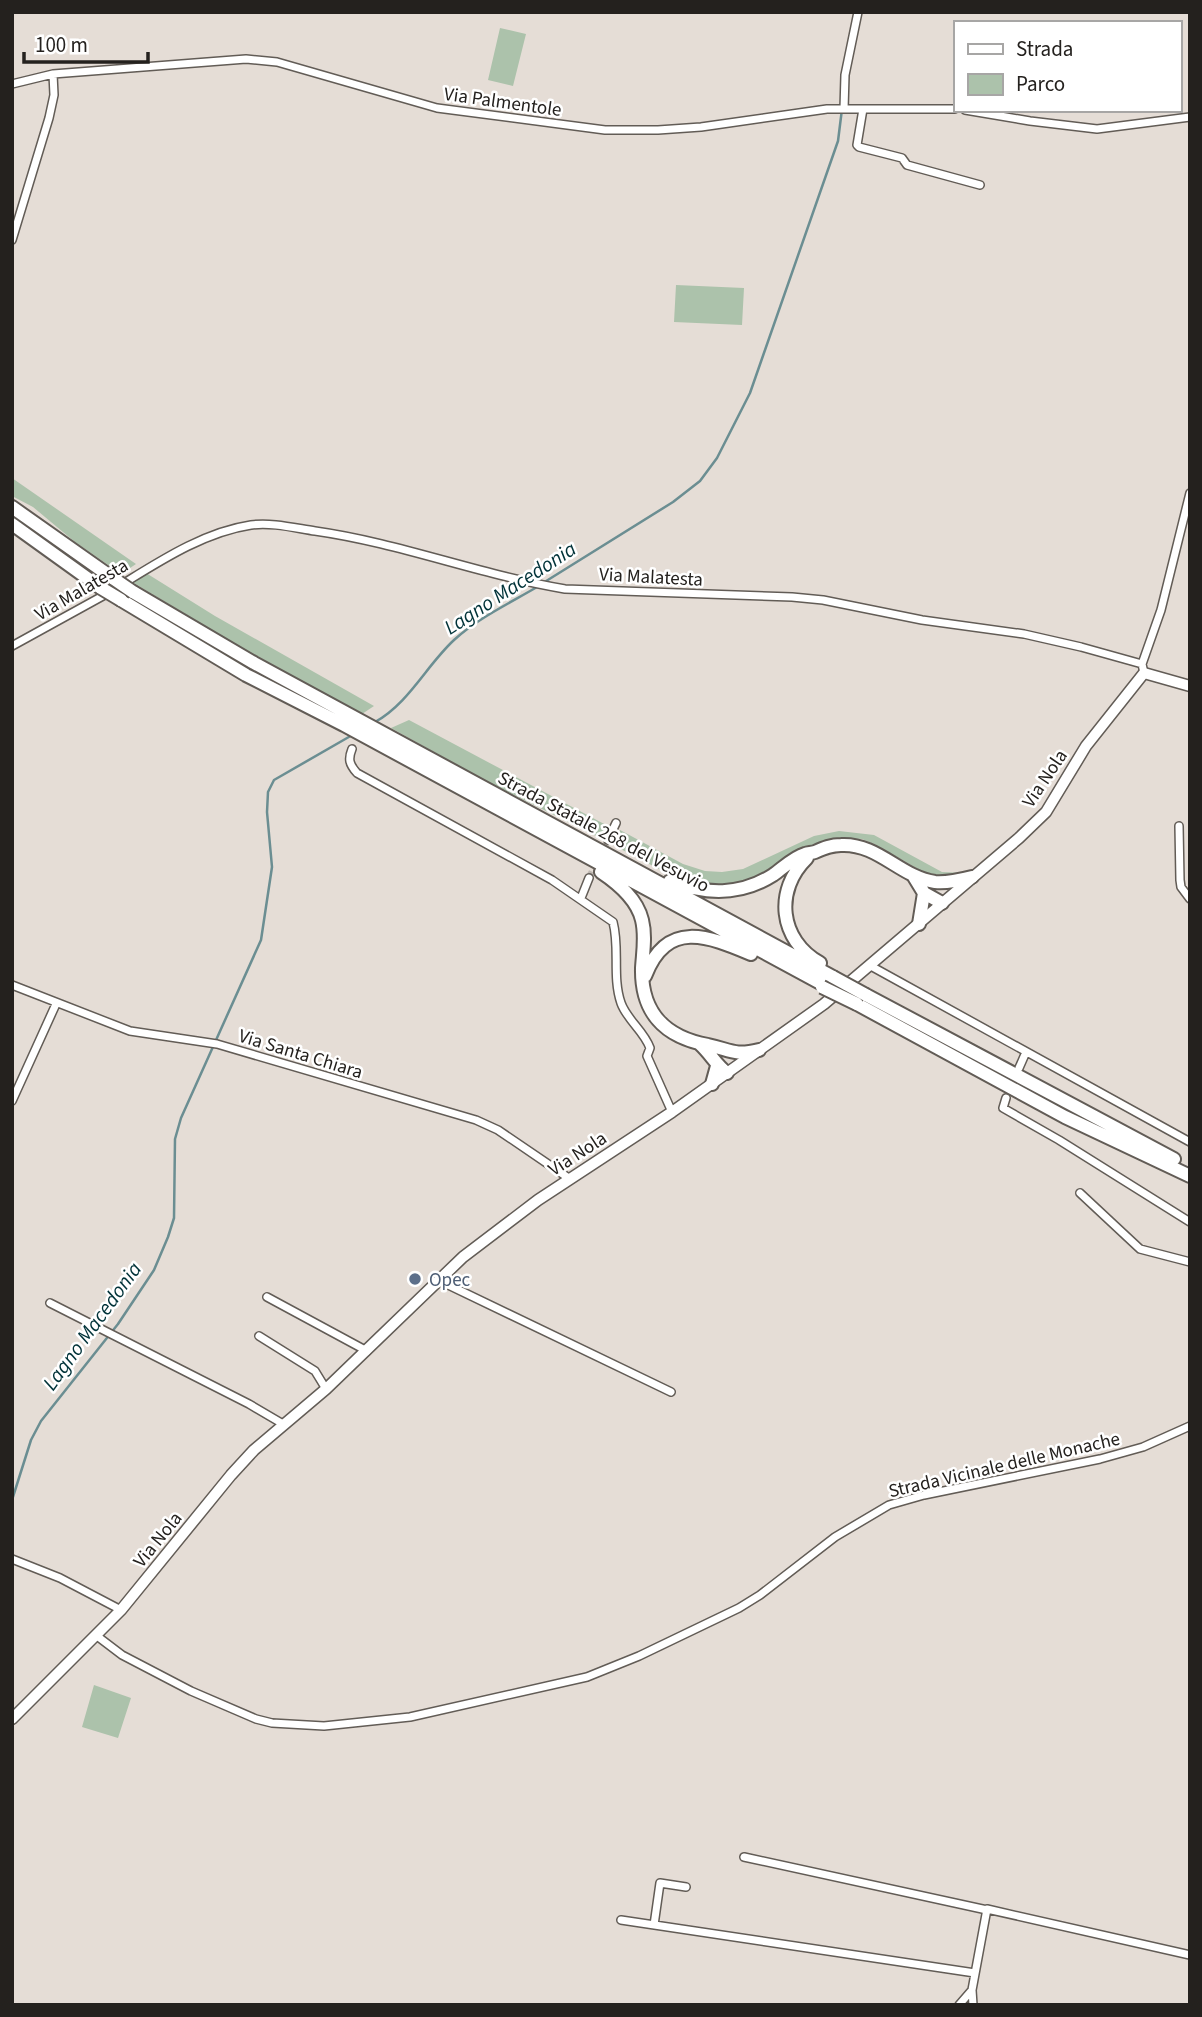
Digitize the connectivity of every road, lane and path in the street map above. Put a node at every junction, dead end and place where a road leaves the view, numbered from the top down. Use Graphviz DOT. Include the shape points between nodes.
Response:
graph roads {
  1 [pos="858,12"];
  2 [pos="53,74"];
  3 [pos="12,84"];
  4 [pos="844,108"];
  5 [pos="863,109"];
  6 [pos="954,109"];
  7 [pos="977,112"];
  8 [pos="1190,117"];
  9 [pos="980,186"];
  10 [pos="12,240"];
  11 [pos="1190,493"];
  12 [pos="12,507"];
  13 [pos="12,524"];
  14 [pos="12,646"];
  15 [pos="1143,669"];
  16 [pos="1190,686"];
  17 [pos="349,721"];
  18 [pos="382,739"];
  19 [pos="352,749"];
  20 [pos="503,811"];
  21 [pos="616,823"];
  22 [pos="1179,826"];
  23 [pos="608,840"];
  24 [pos="593,847"];
  25 [pos="812,853"];
  26 [pos="914,875"];
  27 [pos="972,877"];
  28 [pos="589,878"];
  29 [pos="934,882"];
  30 [pos="923,893"];
  31 [pos="581,898"];
  32 [pos="1190,899"];
  33 [pos="944,902"];
  34 [pos="919,924"];
  35 [pos="869,965"];
  36 [pos="829,981"];
  37 [pos="643,983"];
  38 [pos="12,985"];
  39 [pos="864,997"];
  40 [pos="57,1004"];
  41 [pos="700,1044"];
  42 [pos="725,1050"];
  43 [pos="760,1050"];
  44 [pos="1026,1052"];
  45 [pos="1019,1068"];
  46 [pos="725,1070"];
  47 [pos="712,1084"];
  48 [pos="1006,1098"];
  49 [pos="12,1101"];
  50 [pos="672,1112"];
  51 [pos="1190,1142"];
  52 [pos="1190,1168"];
  53 [pos="1190,1176"];
  54 [pos="570,1179"];
  55 [pos="1080,1193"];
  56 [pos="1190,1222"];
  57 [pos="1190,1262"];
  58 [pos="438,1280"];
  59 [pos="267,1297"];
  60 [pos="50,1303"];
  61 [pos="259,1336"];
  62 [pos="367,1351"];
  63 [pos="326,1389"];
  64 [pos="671,1392"];
  65 [pos="283,1424"];
  66 [pos="1190,1426"];
  67 [pos="12,1559"];
  68 [pos="121,1610"];
  69 [pos="97,1636"];
  70 [pos="12,1719"];
  71 [pos="744,1857"];
  72 [pos="686,1887"];
  73 [pos="987,1910"];
  74 [pos="621,1920"];
  75 [pos="654,1925"];
  76 [pos="1190,1955"];
  77 [pos="975,1973"];
  78 [pos="972,1990"];
  79 [pos="959,2005"];
  80 [pos="973,2005"];
  1 -- 4 [label="street" via="845,75"];
  2 -- 3 [label="street, Via Palmentole"];
  2 -- 4 [label="street, Via Palmentole" via="261,59 437,108 623,131 701,127"];
  2 -- 10 [label="street" via="49,118"];
  4 -- 5 [label="street, Via Palmentole"];
  5 -- 6 [label="street, Via Palmentole"];
  5 -- 9 [label="street" via="859,147"];
  7 -- 8 [label="street" via="1097,129"];
  11 -- 15 [label="street"];
  12 -- 17 [label="highway, Strada Statale 268 del Vesuvio, bridge" via="133,592"];
  13 -- 17 [label="highway, Strada Statale 268 del Vesuvio, bridge" via="101,588 246,675"];
  14 -- 15 [label="street, Via Malatesta" via="206,538 253,524 379,542 565,589 823,600 1081,647"];
  15 -- 16 [label="street"];
  15 -- 27 [label="street, Via Nola" via="1086,746 1046,812"];
  17 -- 18 [label="highway, Strada Statale 268 del Vesuvio"];
  18 -- 20 [label="highway, Strada Statale 268 del Vesuvio"];
  18 -- 24 [label="highway, Strada Statale 268 del Vesuvio"];
  19 -- 31 [label="street" via="349,758 357,773"];
  20 -- 36 [label="highway, Strada Statale 268 del Vesuvio"];
  20 -- 37 [label="highway" via="604,874 635,902 645,934"];
  21 -- 23 [label="street"];
  22 -- 32 [label="street" via="1181,887"];
  24 -- 25 [label="highway" via="692,890 712,893 754,885"];
  24 -- 36 [label="highway, Strada Statale 268 del Vesuvio"];
  25 -- 26 [label="highway" via="854,845 870,849"];
  25 -- 36 [label="highway" via="793,874 785,915 791,935"];
  26 -- 29 [label="highway"];
  26 -- 30 [label="highway"];
  27 -- 29 [label="highway"];
  27 -- 33 [label="street, Via Nola"];
  28 -- 31 [label="street"];
  29 -- 33 [label="highway"];
  30 -- 33 [label="highway"];
  30 -- 34 [label="highway"];
  31 -- 50 [label="street" via="613,922 622,1007 647,1040 647,1056"];
  33 -- 34 [label="street, Via Nola"];
  34 -- 35 [label="street, Via Nola"];
  35 -- 43 [label="street, Via Nola"];
  35 -- 44 [label="street"];
  36 -- 37 [label="highway" via="696,936 664,946"];
  36 -- 39 [label="highway, Strada Statale 268 del Vesuvio, bridge"];
  37 -- 41 [label="highway" via="648,1006 659,1022"];
  38 -- 40 [label="street, Via Santa Chiara"];
  39 -- 52 [label="highway, Strada Statale 268 del Vesuvio"];
  39 -- 53 [label="highway, Strada Statale 268 del Vesuvio" via="1065,1116"];
  40 -- 49 [label="street"];
  40 -- 54 [label="street, Via Santa Chiara" via="130,1031 217,1044 476,1120"];
  41 -- 42 [label="highway"];
  41 -- 46 [label="highway"];
  42 -- 43 [label="highway" via="743,1054"];
  42 -- 46 [label="highway"];
  43 -- 46 [label="street, Via Nola"];
  44 -- 45 [label="street"];
  44 -- 51 [label="street"];
  46 -- 47 [label="highway"];
  47 -- 50 [label="street, Via Nola"];
  48 -- 56 [label="street" via="1003,1108"];
  50 -- 54 [label="street, Via Nola"];
  54 -- 58 [label="street, Via Nola" via="518,1214"];
  55 -- 57 [label="street" via="1140,1249"];
  58 -- 62 [label="street, Via Nola"];
  58 -- 64 [label="street"];
  59 -- 62 [label="street"];
  60 -- 65 [label="street"];
  61 -- 63 [label="street" via="315,1371"];
  62 -- 63 [label="street, Via Nola"];
  63 -- 65 [label="street, Via Nola"];
  65 -- 68 [label="street, Via Nola" via="231,1475"];
  66 -- 69 [label="street, Strada Vicinale delle Monache" via="1143,1447 1100,1459 889,1505 835,1537 739,1608 639,1657 587,1677 410,1717 324,1727 256,1719 122,1655"];
  67 -- 68 [label="street"];
  68 -- 69 [label="street, Via Nola"];
  69 -- 70 [label="street, Via Nola"];
  71 -- 73 [label="street"];
  72 -- 75 [label="street" via="660,1883"];
  73 -- 76 [label="street"];
  73 -- 77 [label="street"];
  74 -- 75 [label="street"];
  75 -- 77 [label="street"];
  77 -- 78 [label="street"];
  78 -- 79 [label="street"];
  78 -- 80 [label="street"];
}
